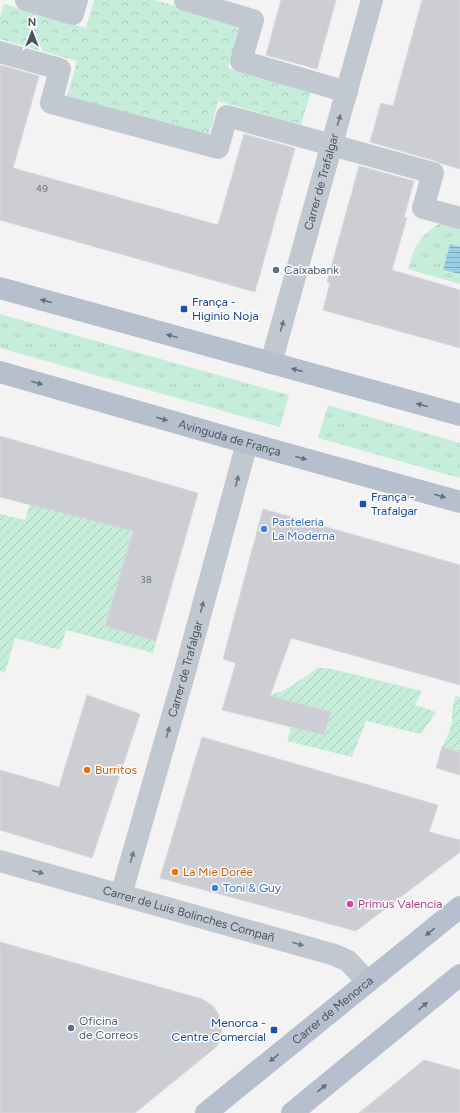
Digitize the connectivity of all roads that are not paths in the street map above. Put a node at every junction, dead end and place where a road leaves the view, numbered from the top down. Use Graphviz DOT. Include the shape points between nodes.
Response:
graph roads {
  1 [pos="26,0"];
  2 [pos="77,0"];
  3 [pos="185,0"];
  4 [pos="372,0"];
  5 [pos="0,52"];
  6 [pos="347,92"];
  7 [pos="332,144"];
  8 [pos="460,218"];
  9 [pos="0,288"];
  10 [pos="271,363"];
  11 [pos="0,372"];
  12 [pos="460,415"];
  13 [pos="247,443"];
  14 [pos="460,502"];
  15 [pos="0,861"];
  16 [pos="121,895"];
  17 [pos="460,907"];
  18 [pos="368,982"];
  19 [pos="455,984"];
  20 [pos="206,1113"];
  21 [pos="292,1113"];
  1 -- 2 [label="street" via="73,14"];
  3 -- 6 [label="street" via="253,20 241,61"];
  4 -- 6 [label="street, Carrer de Trafalgar"];
  5 -- 7 [label="street" via="60,68 51,103 218,148 227,116"];
  7 -- 6 [label="street, Carrer de Trafalgar, one-way"];
  7 -- 8 [label="street" via="433,172 423,208"];
  10 -- 7 [label="street, Carrer de Trafalgar, one-way"];
  10 -- 9 [label="main road, one-way"];
  12 -- 10 [label="main road, one-way"];
  11 -- 13 [label="main road, Avinguda de França, one-way"];
  13 -- 14 [label="main road, Avinguda de França, one-way"];
  16 -- 13 [label="street, Carrer de Trafalgar, one-way"];
  15 -- 16 [label="street, Carrer de Luis Bolinches Compañ, one-way"];
  16 -- 18 [label="street, Carrer de Luis Bolinches Compañ, one-way" via="335,955 348,960"];
  17 -- 18 [label="main road, Carrer de Menorca, one-way"];
  18 -- 20 [label="main road, Carrer de Menorca, one-way"];
  21 -- 19 [label="main road, one-way"];
}
